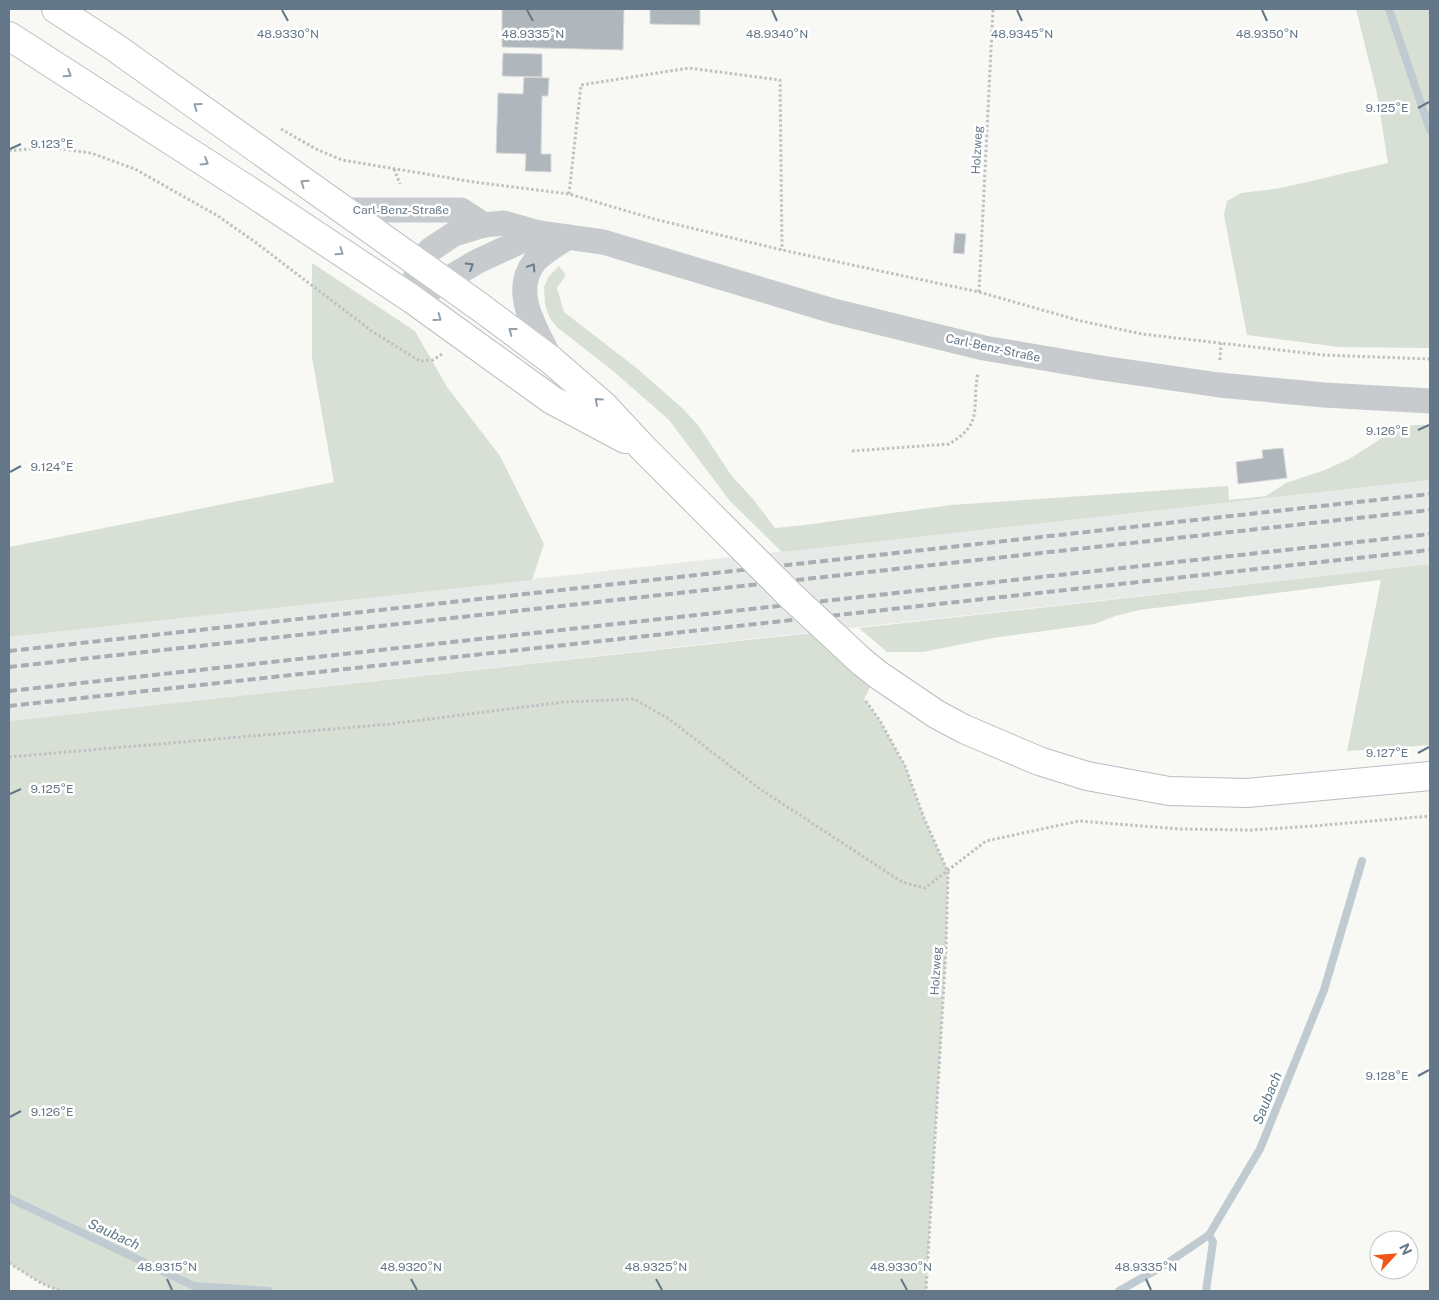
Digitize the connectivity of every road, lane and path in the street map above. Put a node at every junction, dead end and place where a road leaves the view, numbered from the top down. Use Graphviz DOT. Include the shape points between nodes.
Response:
graph roads {
  1 [pos="56,9"];
  2 [pos="993,9"];
  3 [pos="9,36"];
  4 [pos="274,124"];
  5 [pos="9,151"];
  6 [pos="569,194"];
  7 [pos="344,210"];
  8 [pos="484,225"];
  9 [pos="538,233"];
  10 [pos="568,236"];
  11 [pos="782,250"];
  12 [pos="418,263"];
  13 [pos="444,282"];
  14 [pos="979,292"];
  15 [pos="412,299"];
  16 [pos="465,337"];
  17 [pos="984,348"];
  18 [pos="1430,359"];
  19 [pos="550,360"];
  20 [pos="1430,401"];
  21 [pos="644,449"];
  22 [pos="852,451"];
  23 [pos="869,667"];
  24 [pos="9,757"];
  25 [pos="1430,776"];
  26 [pos="1430,816"];
  27 [pos="948,872"];
  28 [pos="9,1263"];
  29 [pos="60,1291"];
  30 [pos="926,1291"];
  7 -- 1 [label="main road, one-way"];
  2 -- 14 [label="path, Holzweg"];
  3 -- 15 [label="main road, one-way"];
  4 -- 6 [label="path" via="296,139 342,160"];
  5 -- 16 [label="path" via="47,147 91,153 135,169 218,216 373,332 420,361 433,360"];
  6 -- 11 [label="path" via="654,219"];
  6 -- 11 [label="path" via="581,85 689,68 780,80"];
  7 -- 8 [label="street, Carl-Benz-Straße" via="461,210"];
  7 -- 12 [label="main road"];
  8 -- 9 [label="street, Carl-Benz-Straße" via="504,224"];
  8 -- 12 [label="street, Carl-Benz-Straße" via="444,239"];
  9 -- 10 [label="street, Carl-Benz-Straße"];
  13 -- 9 [label="street, one-way" via="476,262"];
  10 -- 17 [label="street, Carl-Benz-Straße" via="603,242 833,311"];
  19 -- 10 [label="street, one-way" via="525,304 524,284 537,259"];
  11 -- 14 [label="path"];
  12 -- 13 [label="main road"];
  12 -- 15 [label="street"];
  13 -- 15 [label="street"];
  19 -- 13 [label="main road, one-way"];
  14 -- 18 [label="path" via="1142,334 1323,355"];
  15 -- 16 [label="main road, one-way"];
  16 -- 21 [label="main road" via="552,400"];
  17 -- 20 [label="street, Carl-Benz-Straße" via="1219,385"];
  17 -- 22 [label="path" via="975,388 976,410 970,428 961,437 949,444"];
  21 -- 19 [label="main road, one-way" via="603,405"];
  21 -- 23 [label="main road, bridge" via="790,595"];
  23 -- 25 [label="main road" via="936,714 964,729 1039,761 1087,776 1169,791 1247,793"];
  23 -- 27 [label="path, Holzweg" via="864,699 905,766"];
  24 -- 27 [label="path" via="390,724 564,702 634,699 669,719 760,789 902,882 925,888"];
  26 -- 27 [label="path" via="1250,830 1180,829 1079,821 986,841"];
  27 -- 30 [label="path, Holzweg"];
  28 -- 29 [label="path"];
}
